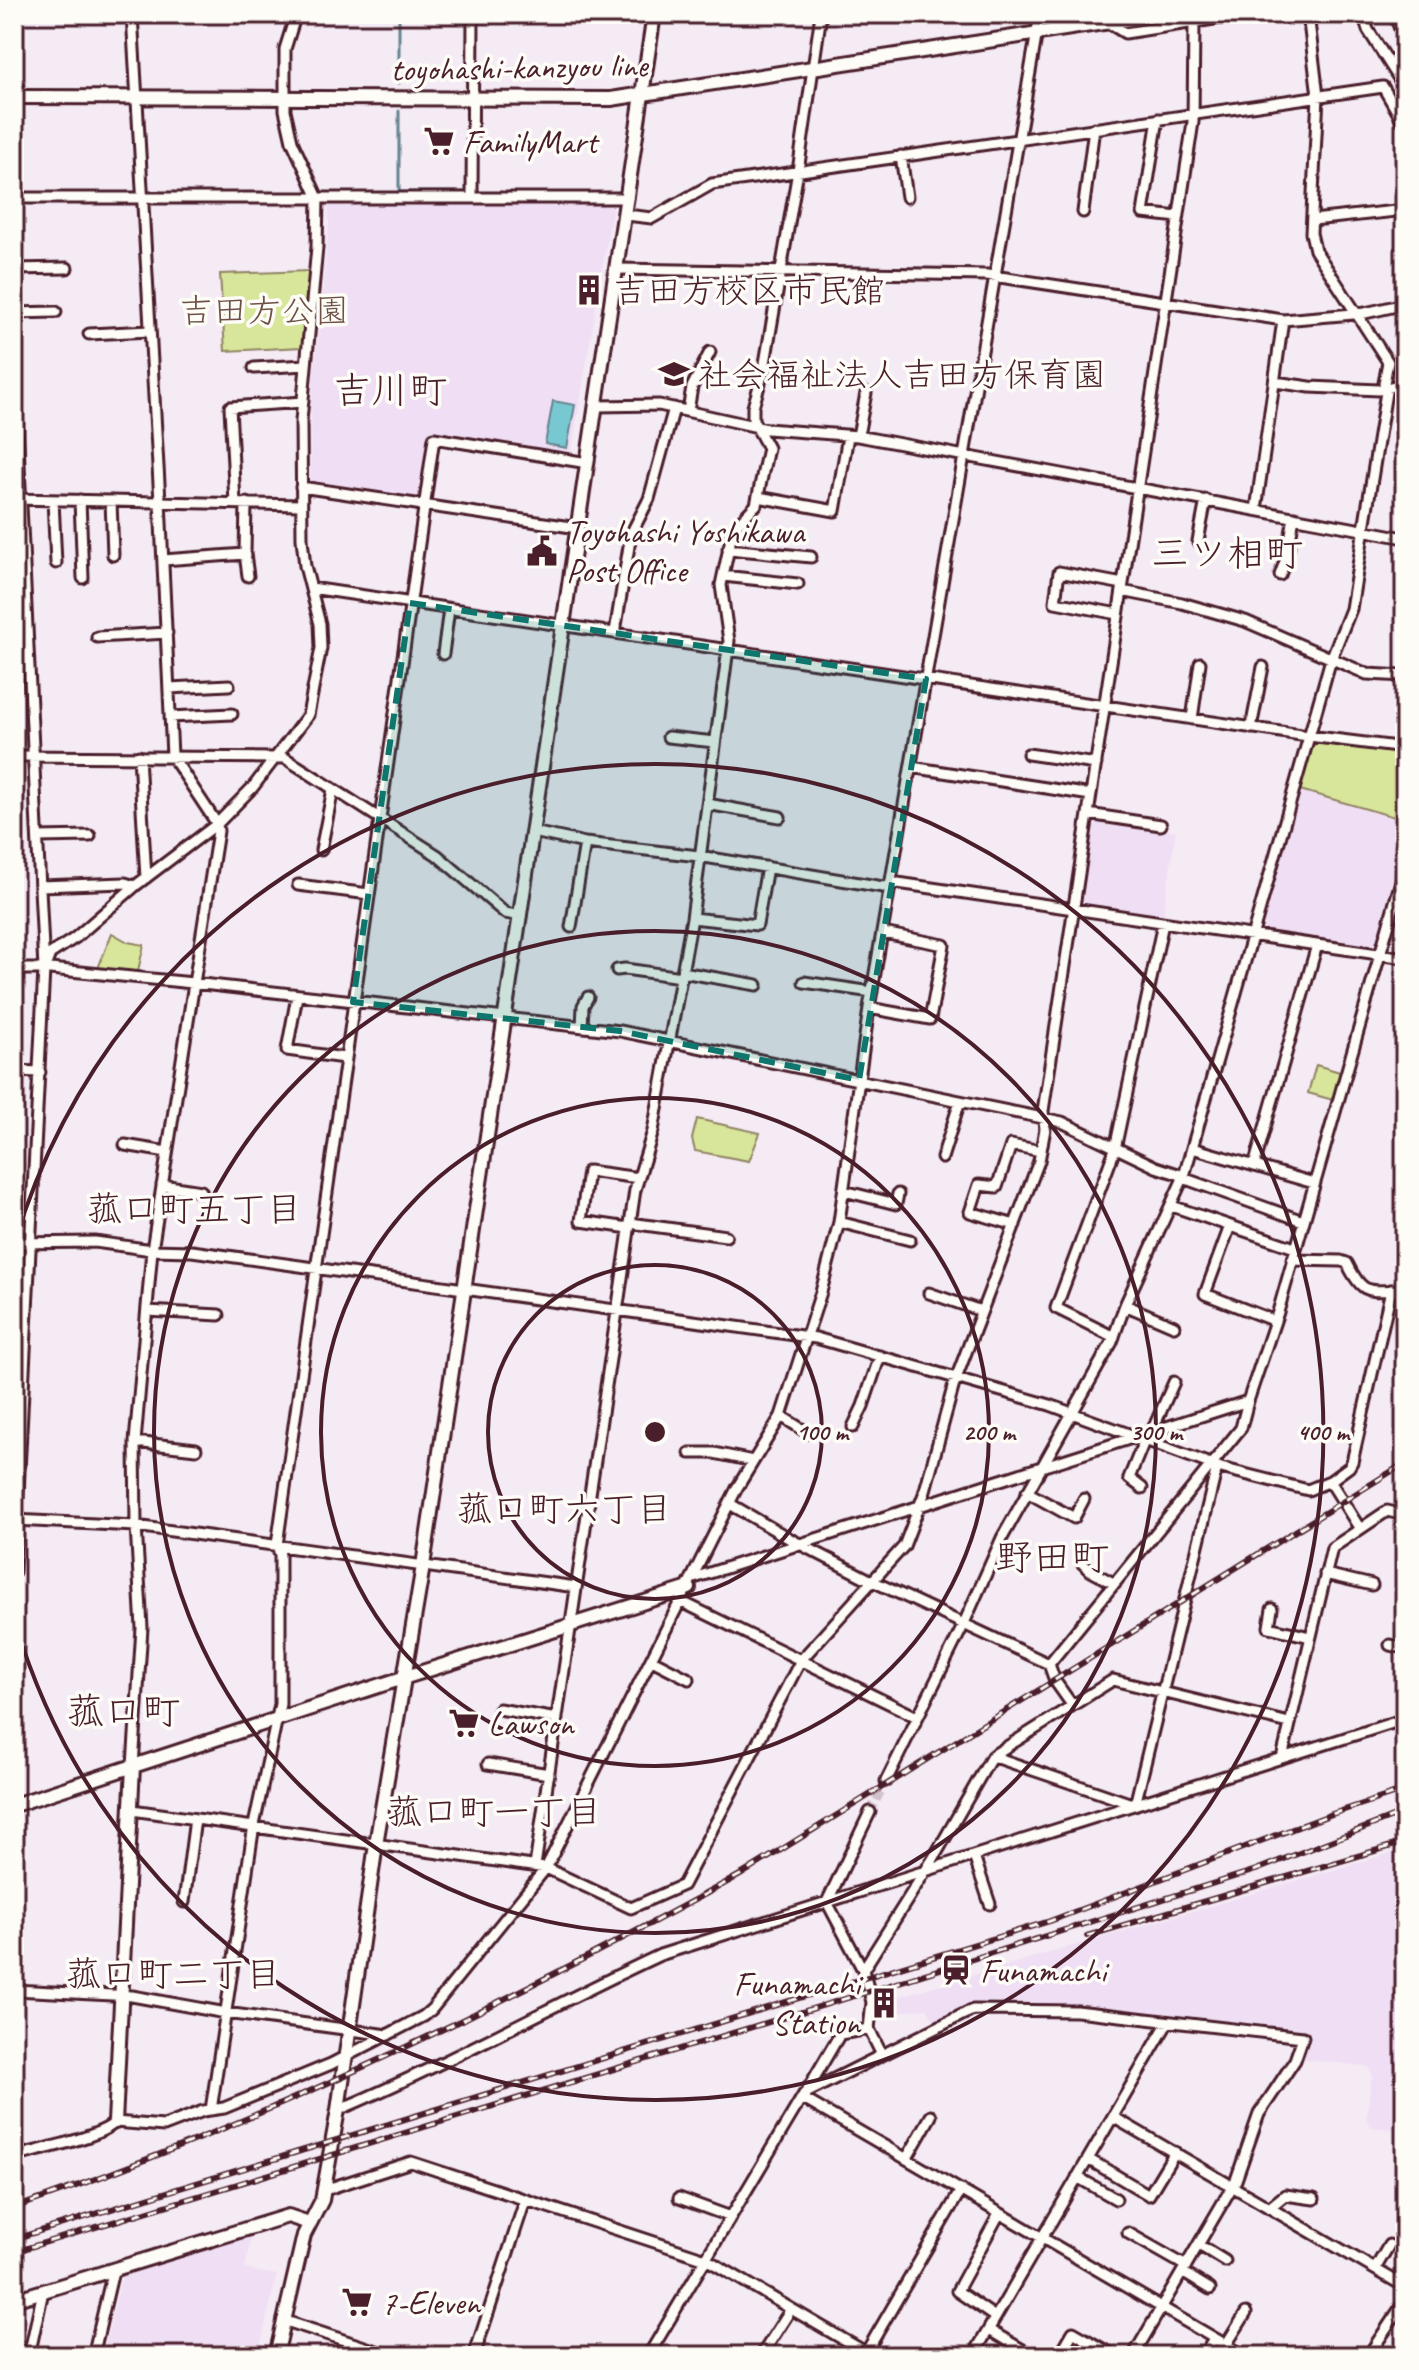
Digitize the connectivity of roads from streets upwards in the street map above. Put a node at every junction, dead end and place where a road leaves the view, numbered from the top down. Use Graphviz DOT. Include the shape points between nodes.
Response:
graph roads {
  1 [pos="132,14"];
  2 [pos="296,14"];
  3 [pos="473,14"];
  4 [pos="654,14"];
  5 [pos="821,14"];
  6 [pos="1040,14"];
  7 [pos="1162,14"];
  8 [pos="1273,14"];
  9 [pos="1308,14"];
  10 [pos="1363,14"];
  11 [pos="1394,14"];
  12 [pos="1102,18"];
  13 [pos="1194,23"];
  14 [pos="1037,35"];
  15 [pos="1405,41"];
  16 [pos="813,70"];
  17 [pos="1405,88"];
  18 [pos="642,96"];
  19 [pos="1318,96"];
  20 [pos="14,97"];
  21 [pos="135,97"];
  22 [pos="285,98"];
  23 [pos="473,98"];
  24 [pos="1194,113"];
  25 [pos="1158,119"];
  26 [pos="1405,125"];
  27 [pos="1094,128"];
  28 [pos="1019,139"];
  29 [pos="901,156"];
  30 [pos="798,171"];
  31 [pos="907,197"];
  32 [pos="14,198"];
  33 [pos="318,198"];
  34 [pos="472,198"];
  35 [pos="628,198"];
  36 [pos="143,199"];
  37 [pos="1405,210"];
  38 [pos="1083,212"];
  39 [pos="626,215"];
  40 [pos="1178,217"];
  41 [pos="1313,220"];
  42 [pos="67,268"];
  43 [pos="14,269"];
  44 [pos="616,269"];
  45 [pos="780,273"];
  46 [pos="994,276"];
  47 [pos="1166,301"];
  48 [pos="1405,304"];
  49 [pos="56,312"];
  50 [pos="14,313"];
  51 [pos="1355,313"];
  52 [pos="1283,320"];
  53 [pos="150,331"];
  54 [pos="89,334"];
  55 [pos="710,352"];
  56 [pos="14,365"];
  57 [pos="306,365"];
  58 [pos="254,368"];
  59 [pos="1275,382"];
  60 [pos="1386,387"];
  61 [pos="1405,387"];
  62 [pos="866,393"];
  63 [pos="303,402"];
  64 [pos="597,406"];
  65 [pos="674,408"];
  66 [pos="688,411"];
  67 [pos="757,427"];
  68 [pos="853,436"];
  69 [pos="966,456"];
  70 [pos="588,463"];
  71 [pos="301,487"];
  72 [pos="1138,488"];
  73 [pos="758,497"];
  74 [pos="18,499"];
  75 [pos="53,500"];
  76 [pos="80,500"];
  77 [pos="1206,500"];
  78 [pos="111,501"];
  79 [pos="160,501"];
  80 [pos="240,503"];
  81 [pos="425,504"];
  82 [pos="301,505"];
  83 [pos="1256,510"];
  84 [pos="1294,517"];
  85 [pos="578,528"];
  86 [pos="1364,530"];
  87 [pos="1405,538"];
  88 [pos="1198,541"];
  89 [pos="728,549"];
  90 [pos="245,554"];
  91 [pos="113,555"];
  92 [pos="811,557"];
  93 [pos="163,560"];
  94 [pos="56,563"];
  95 [pos="1280,575"];
  96 [pos="248,576"];
  97 [pos="723,576"];
  98 [pos="83,578"];
  99 [pos="798,584"];
  100 [pos="1122,587"];
  101 [pos="311,588"];
  102 [pos="410,603"];
  103 [pos="449,609"];
  104 [pos="1118,614"];
  105 [pos="564,625"];
  106 [pos="615,632"];
  107 [pos="167,633"];
  108 [pos="97,637"];
  109 [pos="728,650"];
  110 [pos="443,654"];
  111 [pos="1331,659"];
  112 [pos="1200,663"];
  113 [pos="1263,667"];
  114 [pos="1405,676"];
  115 [pos="926,679"];
  116 [pos="229,685"];
  117 [pos="169,688"];
  118 [pos="1105,706"];
  119 [pos="232,714"];
  120 [pos="170,717"];
  121 [pos="1192,719"];
  122 [pos="1251,728"];
  123 [pos="1308,735"];
  124 [pos="668,737"];
  125 [pos="715,742"];
  126 [pos="1405,748"];
  127 [pos="1028,754"];
  128 [pos="14,756"];
  129 [pos="139,756"];
  130 [pos="172,756"];
  131 [pos="34,757"];
  132 [pos="277,757"];
  133 [pos="1096,764"];
  134 [pos="911,767"];
  135 [pos="333,789"];
  136 [pos="1091,795"];
  137 [pos="707,804"];
  138 [pos="1088,814"];
  139 [pos="780,817"];
  140 [pos="380,818"];
  141 [pos="217,824"];
  142 [pos="1161,825"];
  143 [pos="533,832"];
  144 [pos="90,836"];
  145 [pos="38,837"];
  146 [pos="585,843"];
  147 [pos="321,850"];
  148 [pos="699,856"];
  149 [pos="767,867"];
  150 [pos="1405,867"];
  151 [pos="146,878"];
  152 [pos="891,883"];
  153 [pos="298,885"];
  154 [pos="40,886"];
  155 [pos="135,886"];
  156 [pos="369,894"];
  157 [pos="1074,911"];
  158 [pos="521,916"];
  159 [pos="692,918"];
  160 [pos="1163,923"];
  161 [pos="571,927"];
  162 [pos="883,933"];
  163 [pos="1254,937"];
  164 [pos="1317,945"];
  165 [pos="1380,955"];
  166 [pos="1405,958"];
  167 [pos="14,969"];
  168 [pos="44,969"];
  169 [pos="617,970"];
  170 [pos="681,974"];
  171 [pos="804,982"];
  172 [pos="193,983"];
  173 [pos="757,985"];
  174 [pos="872,992"];
  175 [pos="297,996"];
  176 [pos="588,997"];
  177 [pos="353,1002"];
  178 [pos="869,1008"];
  179 [pos="505,1019"];
  180 [pos="582,1027"];
  181 [pos="671,1042"];
  182 [pos="344,1058"];
  183 [pos="14,1071"];
  184 [pos="40,1072"];
  185 [pos="859,1080"];
  186 [pos="960,1101"];
  187 [pos="1044,1118"];
  188 [pos="125,1145"];
  189 [pos="1192,1148"];
  190 [pos="1115,1149"];
  191 [pos="1041,1151"];
  192 [pos="167,1152"];
  193 [pos="942,1158"];
  194 [pos="1254,1166"];
  195 [pos="1184,1177"];
  196 [pos="639,1178"];
  197 [pos="1314,1183"];
  198 [pos="162,1185"];
  199 [pos="201,1191"];
  200 [pos="844,1191"];
  201 [pos="898,1194"];
  202 [pos="1172,1206"];
  203 [pos="1303,1221"];
  204 [pos="839,1222"];
  205 [pos="1015,1225"];
  206 [pos="630,1226"];
  207 [pos="1230,1226"];
  208 [pos="726,1236"];
  209 [pos="910,1240"];
  210 [pos="14,1243"];
  211 [pos="32,1244"];
  212 [pos="1295,1248"];
  213 [pos="152,1250"];
  214 [pos="1292,1260"];
  215 [pos="316,1270"];
  216 [pos="464,1289"];
  217 [pos="1391,1290"];
  218 [pos="1405,1290"];
  219 [pos="929,1293"];
  220 [pos="1125,1305"];
  221 [pos="147,1311"];
  222 [pos="981,1311"];
  223 [pos="617,1312"];
  224 [pos="219,1315"];
  225 [pos="1275,1321"];
  226 [pos="1174,1326"];
  227 [pos="807,1337"];
  228 [pos="1114,1337"];
  229 [pos="880,1356"];
  230 [pos="956,1378"];
  231 [pos="1174,1382"];
  232 [pos="1248,1401"];
  233 [pos="1072,1411"];
  234 [pos="781,1416"];
  235 [pos="853,1427"];
  236 [pos="808,1433"];
  237 [pos="1145,1435"];
  238 [pos="135,1442"];
  239 [pos="196,1449"];
  240 [pos="690,1453"];
  241 [pos="753,1461"];
  242 [pos="1214,1466"];
  243 [pos="1041,1467"];
  244 [pos="1330,1481"];
  245 [pos="1142,1488"];
  246 [pos="1027,1492"];
  247 [pos="1084,1499"];
  248 [pos="730,1504"];
  249 [pos="920,1505"];
  250 [pos="1405,1515"];
  251 [pos="15,1520"];
  252 [pos="136,1526"];
  253 [pos="1360,1529"];
  254 [pos="800,1544"];
  255 [pos="277,1545"];
  256 [pos="1082,1563"];
  257 [pos="423,1566"];
  258 [pos="14,1572"];
  259 [pos="1325,1574"];
  260 [pos="874,1582"];
  261 [pos="691,1583"];
  262 [pos="1115,1584"];
  263 [pos="1372,1585"];
  264 [pos="576,1587"];
  265 [pos="682,1602"];
  266 [pos="1272,1609"];
  267 [pos="963,1624"];
  268 [pos="572,1625"];
  269 [pos="1310,1637"];
  270 [pos="1390,1645"];
  271 [pos="1405,1648"];
  272 [pos="652,1660"];
  273 [pos="801,1660"];
  274 [pos="1049,1664"];
  275 [pos="406,1677"];
  276 [pos="689,1679"];
  277 [pos="1162,1693"];
  278 [pos="1072,1705"];
  279 [pos="499,1709"];
  280 [pos="917,1717"];
  281 [pos="278,1719"];
  282 [pos="557,1719"];
  283 [pos="1405,1719"];
  284 [pos="1289,1723"];
  285 [pos="992,1756"];
  286 [pos="1282,1758"];
  287 [pos="488,1764"];
  288 [pos="133,1766"];
  289 [pos="549,1774"];
  290 [pos="886,1781"];
  291 [pos="14,1805"];
  292 [pos="1135,1805"];
  293 [pos="132,1810"];
  294 [pos="870,1812"];
  295 [pos="195,1819"];
  296 [pos="254,1825"];
  297 [pos="376,1844"];
  298 [pos="974,1856"];
  299 [pos="535,1866"];
  300 [pos="546,1868"];
  301 [pos="927,1871"];
  302 [pos="184,1902"];
  303 [pos="827,1902"];
  304 [pos="990,1904"];
  305 [pos="863,1970"];
  306 [pos="14,1990"];
  307 [pos="122,1995"];
  308 [pos="226,2013"];
  309 [pos="1168,2022"];
  310 [pos="350,2029"];
  311 [pos="869,2029"];
  312 [pos="388,2035"];
  313 [pos="882,2055"];
  314 [pos="346,2056"];
  315 [pos="803,2096"];
  316 [pos="211,2110"];
  317 [pos="338,2110"];
  318 [pos="931,2116"];
  319 [pos="1113,2117"];
  320 [pos="115,2122"];
  321 [pos="1175,2152"];
  322 [pos="14,2157"];
  323 [pos="907,2158"];
  324 [pos="1088,2159"];
  325 [pos="1077,2177"];
  326 [pos="1232,2187"];
  327 [pos="324,2190"];
  328 [pos="961,2190"];
  329 [pos="679,2198"];
  330 [pos="1116,2199"];
  331 [pos="1314,2199"];
  332 [pos="525,2201"];
  333 [pos="1269,2208"];
  334 [pos="999,2214"];
  335 [pos="731,2217"];
  336 [pos="309,2223"];
  337 [pos="1128,2233"];
  338 [pos="1041,2238"];
  339 [pos="1199,2245"];
  340 [pos="1389,2245"];
  341 [pos="706,2259"];
  342 [pos="1225,2261"];
  343 [pos="1184,2269"];
  344 [pos="1375,2269"];
  345 [pos="113,2271"];
  346 [pos="1397,2282"];
  347 [pos="1210,2289"];
  348 [pos="43,2291"];
  349 [pos="14,2300"];
  350 [pos="1405,2301"];
  351 [pos="1162,2307"];
  352 [pos="791,2309"];
  353 [pos="1246,2313"];
  354 [pos="995,2317"];
  355 [pos="283,2320"];
  356 [pos="989,2330"];
  357 [pos="1214,2339"];
  358 [pos="1226,2345"];
  359 [pos="867,2355"];
  360 [pos="29,2356"];
  361 [pos="93,2356"];
  362 [pos="276,2356"];
  363 [pos="392,2356"];
  364 [pos="474,2356"];
  365 [pos="648,2356"];
  366 [pos="761,2356"];
  367 [pos="973,2356"];
  368 [pos="1033,2356"];
  369 [pos="1059,2356"];
  370 [pos="1115,2356"];
  371 [pos="1133,2356"];
  372 [pos="1204,2356"];
  373 [pos="1245,2356"];
  374 [pos="1368,2356"];
  1 -- 21 [label="street"];
  2 -- 22 [label="street" via="285,49"];
  3 -- 23 [label="street"];
  4 -- 18 [label="street"];
  5 -- 16 [label="street"];
  6 -- 14 [label="street"];
  7 -- 12 [label="street, toyohashi-kanzyou line"];
  8 -- 13 [label="street"];
  9 -- 19 [label="street"];
  10 -- 17 [label="street"];
  11 -- 15 [label="street"];
  12 -- 13 [label="street" via="1125,33"];
  12 -- 14 [label="street, toyohashi-kanzyou line" via="1076,29"];
  13 -- 24 [label="street"];
  14 -- 16 [label="street, toyohashi-kanzyou line"];
  14 -- 28 [label="street"];
  16 -- 18 [label="street, toyohashi-kanzyou line"];
  16 -- 30 [label="street"];
  18 -- 23 [label="street, toyohashi-kanzyou line"];
  18 -- 35 [label="street"];
  19 -- 24 [label="street"];
  19 -- 26 [label="street" via="1383,87"];
  19 -- 41 [label="street"];
  20 -- 21 [label="street, toyohashi-kanzyou line"];
  21 -- 22 [label="street, toyohashi-kanzyou line"];
  21 -- 36 [label="street"];
  22 -- 23 [label="street, toyohashi-kanzyou line"];
  22 -- 33 [label="street" via="292,141"];
  23 -- 34 [label="street"];
  24 -- 25 [label="street"];
  24 -- 40 [label="street"];
  25 -- 27 [label="street"];
  25 -- 40 [label="street" via="1143,213"];
  27 -- 28 [label="street"];
  27 -- 38 [label="street"];
  28 -- 29 [label="street"];
  28 -- 46 [label="street"];
  29 -- 30 [label="street"];
  29 -- 31 [label="street"];
  30 -- 39 [label="street" via="712,184 652,218"];
  30 -- 45 [label="street"];
  32 -- 36 [label="street"];
  33 -- 34 [label="street"];
  33 -- 36 [label="street"];
  33 -- 57 [label="street"];
  34 -- 35 [label="street"];
  35 -- 39 [label="street"];
  36 -- 53 [label="street"];
  37 -- 41 [label="street"];
  39 -- 44 [label="street"];
  40 -- 47 [label="street"];
  41 -- 51 [label="street" via="1315,250"];
  42 -- 43 [label="street"];
  44 -- 45 [label="street"];
  44 -- 64 [label="street"];
  45 -- 46 [label="street"];
  45 -- 67 [label="street" via="753,407"];
  46 -- 47 [label="street"];
  46 -- 69 [label="street"];
  47 -- 52 [label="street"];
  47 -- 72 [label="street"];
  48 -- 51 [label="street"];
  49 -- 50 [label="street"];
  51 -- 52 [label="street"];
  51 -- 60 [label="street" via="1388,362"];
  52 -- 59 [label="street"];
  53 -- 54 [label="street"];
  53 -- 79 [label="street"];
  55 -- 66 [label="street" via="692,387"];
  56 -- 74 [label="street"];
  57 -- 58 [label="street"];
  57 -- 63 [label="street"];
  59 -- 60 [label="street"];
  59 -- 83 [label="street"];
  60 -- 61 [label="street"];
  60 -- 86 [label="street"];
  62 -- 68 [label="street"];
  63 -- 71 [label="street"];
  63 -- 80 [label="street" via="230,407"];
  64 -- 65 [label="street"];
  64 -- 70 [label="street"];
  65 -- 66 [label="street"];
  65 -- 106 [label="street" via="649,499 631,534"];
  66 -- 67 [label="street"];
  67 -- 68 [label="street"];
  67 -- 73 [label="street" via="768,448"];
  68 -- 69 [label="street"];
  68 -- 73 [label="street" via="835,511"];
  69 -- 72 [label="street"];
  69 -- 115 [label="street"];
  70 -- 81 [label="street" via="434,438"];
  70 -- 85 [label="street"];
  71 -- 81 [label="street"];
  71 -- 82 [label="street"];
  72 -- 77 [label="street"];
  72 -- 100 [label="street"];
  73 -- 89 [label="street" via="733,529"];
  74 -- 75 [label="street"];
  74 -- 131 [label="street"];
  75 -- 76 [label="street"];
  75 -- 94 [label="street"];
  76 -- 78 [label="street"];
  76 -- 98 [label="street"];
  77 -- 83 [label="street"];
  77 -- 88 [label="street"];
  78 -- 79 [label="street"];
  78 -- 91 [label="street"];
  79 -- 80 [label="street"];
  79 -- 93 [label="street"];
  80 -- 82 [label="street"];
  80 -- 90 [label="street"];
  81 -- 85 [label="street"];
  81 -- 102 [label="street"];
  82 -- 101 [label="street"];
  83 -- 84 [label="street"];
  84 -- 86 [label="street"];
  84 -- 95 [label="street"];
  85 -- 105 [label="street"];
  86 -- 87 [label="street"];
  86 -- 111 [label="street" via="1351,609"];
  89 -- 92 [label="street"];
  89 -- 97 [label="street"];
  90 -- 93 [label="street"];
  90 -- 96 [label="street"];
  93 -- 107 [label="street"];
  97 -- 99 [label="street"];
  97 -- 109 [label="street"];
  100 -- 104 [label="street"];
  100 -- 104 [label="street" via="1059,572 1055,602"];
  100 -- 111 [label="street" via="1245,621"];
  101 -- 102 [label="street"];
  101 -- 132 [label="street" via="320,624 320,663 308,715"];
  102 -- 103 [label="street"];
  102 -- 140 [label="street"];
  103 -- 105 [label="street"];
  103 -- 110 [label="street"];
  104 -- 118 [label="street"];
  105 -- 106 [label="street"];
  105 -- 143 [label="street"];
  106 -- 109 [label="street"];
  107 -- 108 [label="street"];
  107 -- 117 [label="street"];
  109 -- 115 [label="street"];
  109 -- 125 [label="street"];
  111 -- 114 [label="street" via="1367,674"];
  111 -- 123 [label="street"];
  112 -- 121 [label="street"];
  113 -- 122 [label="street"];
  115 -- 118 [label="street"];
  115 -- 134 [label="street"];
  116 -- 117 [label="street"];
  117 -- 120 [label="street"];
  118 -- 121 [label="street"];
  118 -- 133 [label="street"];
  119 -- 120 [label="street"];
  120 -- 130 [label="street"];
  121 -- 122 [label="street"];
  122 -- 123 [label="street"];
  123 -- 126 [label="street"];
  123 -- 163 [label="street"];
  124 -- 125 [label="street"];
  125 -- 137 [label="street"];
  127 -- 133 [label="street"];
  128 -- 131 [label="street"];
  129 -- 130 [label="street"];
  129 -- 131 [label="street"];
  129 -- 151 [label="street"];
  130 -- 132 [label="street"];
  130 -- 141 [label="street"];
  131 -- 145 [label="street"];
  132 -- 135 [label="street"];
  132 -- 141 [label="street"];
  133 -- 136 [label="street"];
  134 -- 136 [label="street"];
  134 -- 152 [label="street"];
  135 -- 140 [label="street"];
  135 -- 147 [label="street"];
  136 -- 138 [label="street"];
  137 -- 139 [label="street"];
  137 -- 148 [label="street"];
  138 -- 142 [label="street"];
  138 -- 157 [label="street"];
  140 -- 156 [label="street"];
  140 -- 158 [label="street" via="456,869 505,913"];
  141 -- 151 [label="street"];
  141 -- 172 [label="street"];
  143 -- 146 [label="street"];
  143 -- 158 [label="street"];
  144 -- 145 [label="street"];
  145 -- 154 [label="street"];
  146 -- 148 [label="street"];
  146 -- 161 [label="street"];
  148 -- 149 [label="street"];
  148 -- 159 [label="street"];
  149 -- 152 [label="street" via="883,887"];
  149 -- 159 [label="street" via="757,925"];
  150 -- 165 [label="street"];
  151 -- 155 [label="street"];
  152 -- 157 [label="street"];
  152 -- 162 [label="street"];
  153 -- 156 [label="street"];
  154 -- 155 [label="street"];
  154 -- 168 [label="street"];
  155 -- 168 [label="street" via="50,954"];
  156 -- 177 [label="street"];
  157 -- 160 [label="street"];
  157 -- 187 [label="street"];
  158 -- 179 [label="street"];
  159 -- 170 [label="street"];
  160 -- 163 [label="street"];
  160 -- 190 [label="street"];
  162 -- 174 [label="street"];
  162 -- 178 [label="street" via="944,945 939,974 930,1019"];
  163 -- 164 [label="street"];
  163 -- 189 [label="street"];
  164 -- 165 [label="street"];
  164 -- 194 [label="street"];
  165 -- 166 [label="street"];
  165 -- 197 [label="street"];
  167 -- 168 [label="street"];
  168 -- 172 [label="street"];
  168 -- 184 [label="street"];
  169 -- 170 [label="street"];
  170 -- 173 [label="street"];
  170 -- 181 [label="street"];
  171 -- 174 [label="street"];
  172 -- 175 [label="street"];
  172 -- 192 [label="street"];
  174 -- 178 [label="street"];
  175 -- 177 [label="street"];
  175 -- 182 [label="street" via="287,1050"];
  176 -- 180 [label="street"];
  177 -- 179 [label="street"];
  177 -- 182 [label="street"];
  178 -- 185 [label="street"];
  179 -- 180 [label="street"];
  179 -- 216 [label="street"];
  180 -- 181 [label="street"];
  181 -- 185 [label="street"];
  181 -- 196 [label="street"];
  182 -- 215 [label="street"];
  183 -- 184 [label="street"];
  184 -- 211 [label="street"];
  185 -- 186 [label="street"];
  185 -- 200 [label="street"];
  186 -- 187 [label="street"];
  186 -- 193 [label="street"];
  187 -- 190 [label="street"];
  187 -- 191 [label="street"];
  188 -- 192 [label="street"];
  189 -- 194 [label="street"];
  189 -- 195 [label="street"];
  190 -- 195 [label="street"];
  190 -- 228 [label="street" via="1056,1308"];
  191 -- 205 [label="street"];
  191 -- 205 [label="street" via="1011,1145 997,1187 979,1185 970,1212"];
  192 -- 198 [label="street"];
  194 -- 197 [label="street"];
  195 -- 202 [label="street"];
  195 -- 203 [label="street"];
  196 -- 206 [label="street"];
  196 -- 206 [label="street" via="588,1171 581,1221"];
  197 -- 203 [label="street"];
  198 -- 199 [label="street"];
  198 -- 213 [label="street"];
  200 -- 201 [label="street" via="896,1204"];
  200 -- 204 [label="street"];
  202 -- 207 [label="street"];
  202 -- 220 [label="street"];
  203 -- 212 [label="street"];
  204 -- 209 [label="street"];
  204 -- 227 [label="street"];
  205 -- 222 [label="street"];
  206 -- 208 [label="street"];
  206 -- 223 [label="street"];
  207 -- 212 [label="street"];
  207 -- 225 [label="street" via="1205,1294"];
  210 -- 211 [label="street"];
  211 -- 213 [label="street" via="111,1243"];
  211 -- 251 [label="street"];
  212 -- 214 [label="street"];
  213 -- 215 [label="street"];
  213 -- 221 [label="street"];
  214 -- 217 [label="street" via="1341,1261 1361,1287"];
  214 -- 225 [label="street"];
  215 -- 216 [label="street"];
  215 -- 255 [label="street"];
  216 -- 223 [label="street"];
  216 -- 257 [label="street"];
  217 -- 218 [label="street"];
  217 -- 244 [label="street" via="1352,1462"];
  219 -- 222 [label="street"];
  220 -- 226 [label="street"];
  220 -- 228 [label="street"];
  221 -- 224 [label="street"];
  221 -- 238 [label="street"];
  222 -- 230 [label="street"];
  223 -- 227 [label="street"];
  223 -- 264 [label="street"];
  225 -- 232 [label="street"];
  227 -- 229 [label="street"];
  227 -- 234 [label="street"];
  228 -- 233 [label="street"];
  229 -- 230 [label="street"];
  229 -- 235 [label="street"];
  230 -- 233 [label="street"];
  230 -- 249 [label="street"];
  231 -- 237 [label="street"];
  232 -- 237 [label="street"];
  232 -- 242 [label="street" via="1241,1428"];
  233 -- 237 [label="street"];
  233 -- 243 [label="street"];
  234 -- 236 [label="street"];
  234 -- 241 [label="street"];
  237 -- 242 [label="street"];
  237 -- 243 [label="street"];
  237 -- 245 [label="street" via="1129,1478"];
  238 -- 239 [label="street"];
  238 -- 252 [label="street"];
  240 -- 241 [label="street"];
  241 -- 248 [label="street"];
  242 -- 244 [label="street" via="1308,1490"];
  242 -- 262 [label="street"];
  242 -- 277 [label="street"];
  243 -- 246 [label="street"];
  243 -- 249 [label="street"];
  244 -- 253 [label="street"];
  246 -- 247 [label="street" via="1074,1518"];
  246 -- 267 [label="street"];
  248 -- 254 [label="street"];
  248 -- 261 [label="street"];
  249 -- 254 [label="street"];
  249 -- 260 [label="street" via="904,1546"];
  250 -- 253 [label="street" via="1387,1511"];
  251 -- 252 [label="street"];
  251 -- 258 [label="street"];
  252 -- 255 [label="street"];
  252 -- 288 [label="street" via="142,1628"];
  253 -- 259 [label="street" via="1332,1548"];
  254 -- 260 [label="street"];
  254 -- 261 [label="street"];
  255 -- 257 [label="street"];
  255 -- 281 [label="street"];
  256 -- 262 [label="street"];
  257 -- 264 [label="street"];
  257 -- 275 [label="street"];
  259 -- 263 [label="street"];
  259 -- 269 [label="street"];
  260 -- 267 [label="street"];
  260 -- 273 [label="street"];
  261 -- 265 [label="street"];
  261 -- 268 [label="street"];
  262 -- 274 [label="street"];
  264 -- 268 [label="street"];
  265 -- 272 [label="street"];
  265 -- 273 [label="street"];
  266 -- 269 [label="street" via="1269,1627"];
  267 -- 274 [label="street"];
  267 -- 280 [label="street"];
  268 -- 275 [label="street"];
  268 -- 282 [label="street"];
  269 -- 284 [label="street"];
  270 -- 271 [label="street"];
  272 -- 276 [label="street"];
  272 -- 300 [label="street"];
  273 -- 280 [label="street"];
  273 -- 300 [label="street" via="683,1885 631,1908"];
  274 -- 278 [label="street"];
  275 -- 281 [label="street"];
  275 -- 297 [label="street"];
  277 -- 278 [label="street" via="1113,1680"];
  277 -- 284 [label="street"];
  277 -- 292 [label="street"];
  278 -- 285 [label="street"];
  279 -- 282 [label="street"];
  280 -- 290 [label="street"];
  281 -- 288 [label="street"];
  281 -- 296 [label="street"];
  282 -- 289 [label="street"];
  283 -- 286 [label="street"];
  284 -- 286 [label="street"];
  285 -- 292 [label="street"];
  285 -- 301 [label="street"];
  286 -- 292 [label="street"];
  287 -- 289 [label="street"];
  288 -- 291 [label="street"];
  288 -- 293 [label="street"];
  289 -- 299 [label="street"];
  292 -- 298 [label="street"];
  293 -- 295 [label="street"];
  293 -- 307 [label="street"];
  294 -- 303 [label="street"];
  295 -- 296 [label="street"];
  295 -- 302 [label="street"];
  296 -- 297 [label="street"];
  296 -- 308 [label="street"];
  297 -- 299 [label="street"];
  297 -- 310 [label="street"];
  298 -- 301 [label="street"];
  298 -- 304 [label="street"];
  299 -- 300 [label="street"];
  300 -- 312 [label="street" via="441,2001"];
  301 -- 303 [label="street"];
  301 -- 305 [label="street"];
  303 -- 305 [label="street"];
  303 -- 317 [label="street" via="660,1955"];
  305 -- 311 [label="street" via="872,2002"];
  306 -- 307 [label="street"];
  307 -- 308 [label="street"];
  307 -- 320 [label="street"];
  308 -- 310 [label="street"];
  308 -- 316 [label="street"];
  309 -- 313 [label="street" via="1077,2011 973,2010"];
  309 -- 319 [label="street"];
  309 -- 326 [label="street" via="1303,2037 1295,2060 1259,2114"];
  310 -- 312 [label="street"];
  310 -- 314 [label="street"];
  311 -- 313 [label="street"];
  311 -- 315 [label="street" via="840,2034"];
  312 -- 314 [label="street"];
  313 -- 315 [label="street"];
  314 -- 316 [label="street"];
  314 -- 317 [label="street"];
  315 -- 323 [label="street"];
  315 -- 335 [label="street"];
  316 -- 320 [label="street" via="164,2126"];
  317 -- 327 [label="street"];
  318 -- 323 [label="street"];
  319 -- 321 [label="street"];
  319 -- 324 [label="street"];
  320 -- 322 [label="street"];
  321 -- 324 [label="street" via="1149,2195"];
  321 -- 326 [label="street"];
  323 -- 328 [label="street"];
  324 -- 325 [label="street"];
  325 -- 330 [label="street"];
  325 -- 338 [label="street"];
  326 -- 333 [label="street"];
  326 -- 339 [label="street"];
  327 -- 332 [label="street" via="411,2162"];
  327 -- 336 [label="street"];
  328 -- 334 [label="street"];
  328 -- 359 [label="street"];
  329 -- 335 [label="street"];
  331 -- 333 [label="street" via="1285,2195"];
  332 -- 341 [label="street"];
  332 -- 364 [label="street"];
  333 -- 344 [label="street"];
  334 -- 338 [label="street"];
  334 -- 354 [label="street" via="957,2291"];
  335 -- 341 [label="street"];
  336 -- 345 [label="street" via="288,2216"];
  336 -- 355 [label="street"];
  337 -- 343 [label="street"];
  338 -- 351 [label="street"];
  338 -- 354 [label="street"];
  339 -- 342 [label="street"];
  339 -- 343 [label="street"];
  340 -- 344 [label="street"];
  341 -- 352 [label="street"];
  341 -- 365 [label="street"];
  343 -- 347 [label="street"];
  343 -- 351 [label="street"];
  344 -- 346 [label="street"];
  345 -- 348 [label="street"];
  345 -- 361 [label="street"];
  348 -- 349 [label="street"];
  348 -- 360 [label="street"];
  350 -- 374 [label="street"];
  351 -- 357 [label="street"];
  351 -- 371 [label="street"];
  352 -- 359 [label="street"];
  352 -- 366 [label="street"];
  353 -- 358 [label="street"];
  354 -- 356 [label="street"];
  355 -- 362 [label="street"];
  355 -- 363 [label="street"];
  356 -- 367 [label="street"];
  356 -- 368 [label="street"];
  357 -- 358 [label="street"];
  357 -- 372 [label="street"];
  358 -- 373 [label="street"];
  369 -- 370 [label="street" via="1073,2332"];
}
